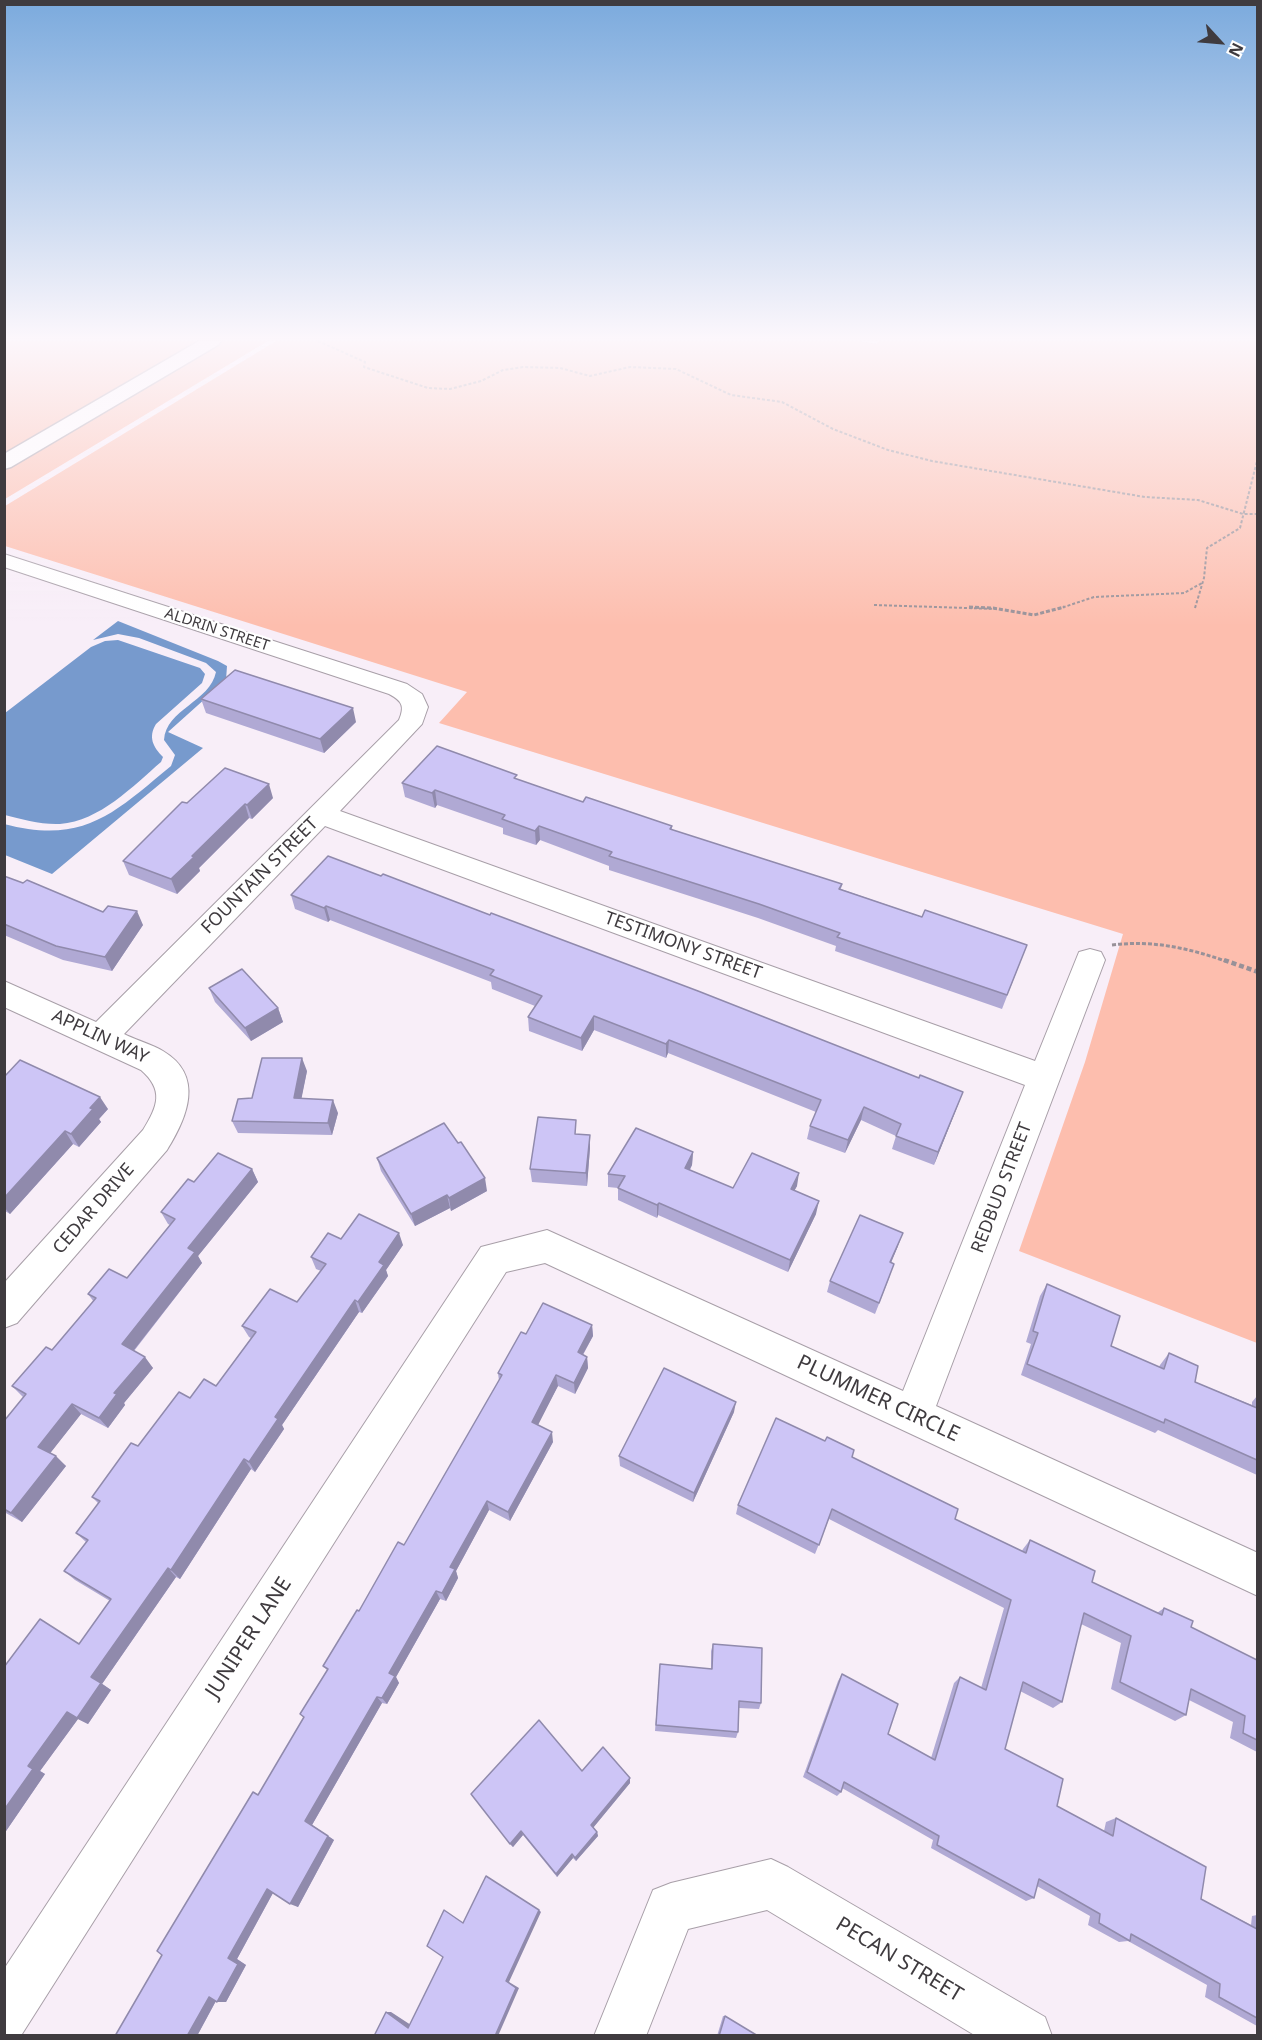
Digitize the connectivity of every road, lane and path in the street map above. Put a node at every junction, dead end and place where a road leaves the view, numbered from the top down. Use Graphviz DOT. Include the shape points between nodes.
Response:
graph roads {
  1 [pos="50,436"];
  2 [pos="852,436"];
  3 [pos="1257,457"];
  4 [pos="4,463"];
  5 [pos="1243,514"];
  6 [pos="1257,514"];
  7 [pos="4,560"];
  8 [pos="1202,583"];
  9 [pos="874,605"];
  10 [pos="1196,608"];
  11 [pos="416,713"];
  12 [pos="321,814"];
  13 [pos="1090,960"];
  14 [pos="1257,972"];
  15 [pos="4,993"];
  16 [pos="101,1037"];
  17 [pos="1044,1078"];
  18 [pos="174,1100"];
  19 [pos="494,1259"];
  20 [pos="4,1311"];
  21 [pos="913,1415"];
  22 [pos="1257,1575"];
  23 [pos="4,2016"];
  24 [pos="620,2036"];
  25 [pos="1026,2036"];
  1 -- 4 [label="street"];
  2 -- 5 [label="path" via="932,461 1145,497 1198,500"];
  3 -- 5 [label="path"];
  5 -- 6 [label="path"];
  5 -- 8 [label="path" via="1240,528 1207,548"];
  7 -- 11 [label="street, ALDRIN STREET" via="398,689 412,696"];
  8 -- 9 [label="path" via="1184,593 1094,597 1034,615 993,608"];
  8 -- 10 [label="path"];
  11 -- 12 [label="street, FOUNTAIN STREET"];
  12 -- 16 [label="street, FOUNTAIN STREET"];
  12 -- 17 [label="street, TESTIMONY STREET"];
  13 -- 14 [label="path" via="1104,946 1133,940 1179,946"];
  13 -- 17 [label="street, REDBUD STREET"];
  15 -- 16 [label="street, APPLIN WAY"];
  16 -- 18 [label="street, APPLIN WAY" via="164,1069 172,1083"];
  17 -- 21 [label="street, REDBUD STREET"];
  18 -- 20 [label="street, CEDAR DRIVE" via="155,1140"];
  19 -- 21 [label="street, PLUMMER CIRCLE" via="547,1246"];
  19 -- 23 [label="street, JUNIPER LANE"];
  21 -- 22 [label="street, PLUMMER CIRCLE"];
  24 -- 25 [label="street, PECAN STREET" via="671,1908 771,1884"];
}
